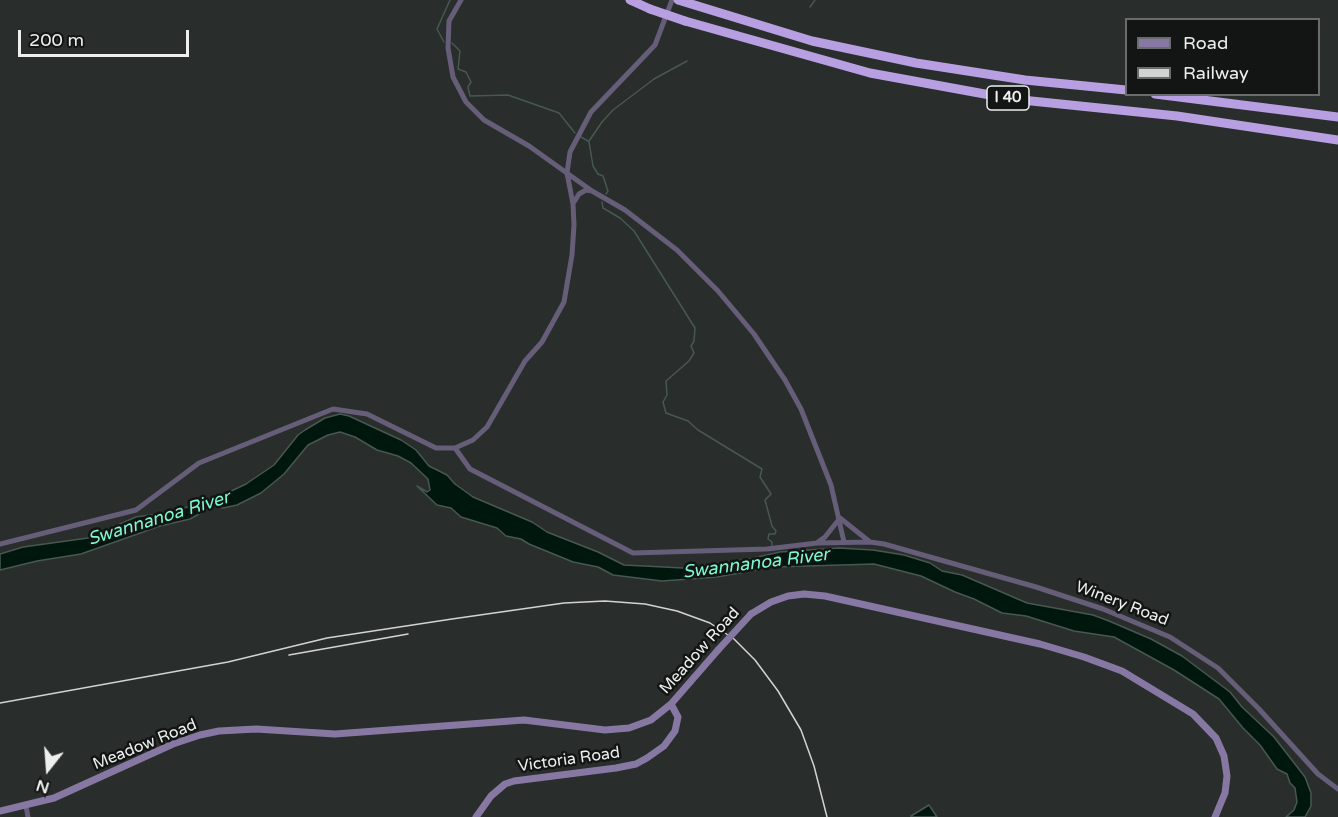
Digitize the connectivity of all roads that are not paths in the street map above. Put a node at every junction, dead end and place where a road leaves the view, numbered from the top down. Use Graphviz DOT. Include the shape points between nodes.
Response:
graph roads {
  1 [pos="461,0"];
  2 [pos="630,0"];
  3 [pos="672,0"];
  4 [pos="678,0"];
  5 [pos="1125,90"];
  6 [pos="1172,96"];
  7 [pos="1338,117"];
  8 [pos="1338,140"];
  9 [pos="567,173"];
  10 [pos="592,191"];
  11 [pos="573,204"];
  12 [pos="455,448"];
  13 [pos="840,518"];
  14 [pos="844,542"];
  15 [pos="870,542"];
  16 [pos="817,543"];
  17 [pos="0,544"];
  18 [pos="671,704"];
  19 [pos="1338,789"];
  20 [pos="26,806"];
  21 [pos="0,811"];
  22 [pos="28,817"];
  23 [pos="476,817"];
  24 [pos="1215,817"];
  1 -- 9 [label="street" via="449,21 448,48 453,77 466,102 484,120"];
  2 -- 8 [label="highway, I 40, bridge" via="685,21 870,73 1012,99 1177,116"];
  3 -- 9 [label="street" via="655,45 591,112 570,152"];
  4 -- 5 [label="highway, I 40" via="812,41 916,63"];
  6 -- 7 [label="highway"];
  9 -- 10 [label="street"];
  9 -- 11 [label="street"];
  10 -- 11 [label="street" via="579,194"];
  10 -- 13 [label="street" via="626,210 677,250 754,334 801,409"];
  11 -- 12 [label="street" via="564,302 487,427 473,440"];
  12 -- 16 [label="street, Winery Road" via="470,469 633,553 766,549"];
  12 -- 17 [label="street" via="436,448 367,414 333,409 199,463 136,510"];
  13 -- 14 [label="street"];
  13 -- 15 [label="street"];
  13 -- 16 [label="street"];
  14 -- 15 [label="street, Winery Road"];
  14 -- 16 [label="street, Winery Road"];
  15 -- 19 [label="street, Winery Road" via="1036,587 1103,609 1170,638 1218,668 1318,774"];
  18 -- 20 [label="main road, Meadow Road" via="646,722 614,730 524,720 335,735 256,729 219,731 173,744 66,793"];
  18 -- 23 [label="main road, Victoria Road" via="678,717 675,731 648,758 626,766 510,782 491,796"];
  18 -- 24 [label="main road, Meadow Road, bridge" via="751,614 783,598 825,596 1071,652 1147,685 1193,714 1213,734 1224,756 1227,776 1224,798"];
  20 -- 21 [label="main road, Meadow Road"];
  20 -- 22 [label="street"];
}
